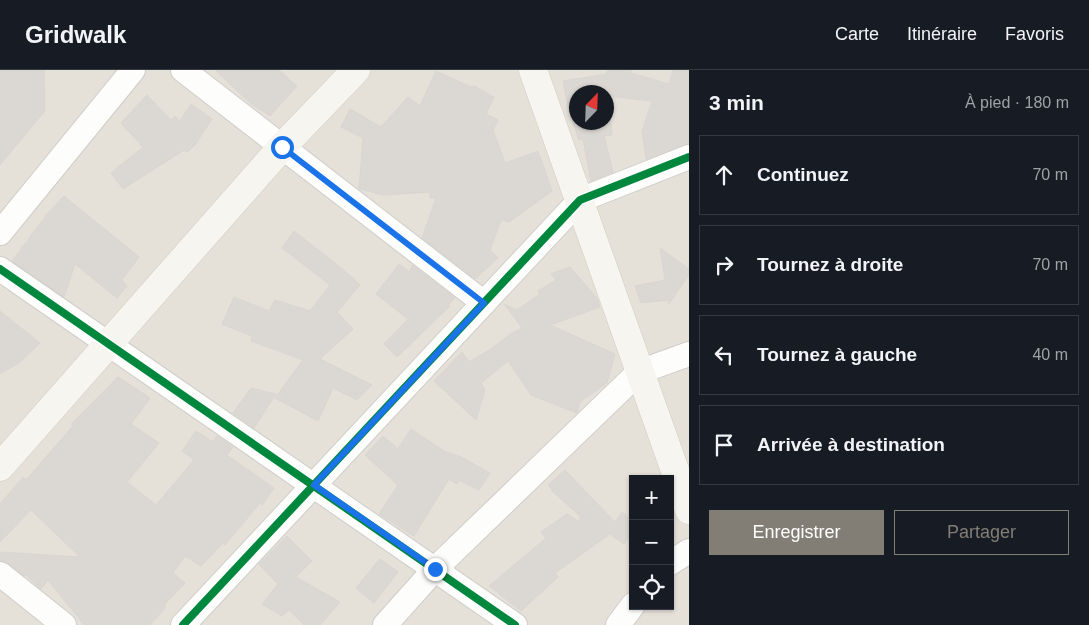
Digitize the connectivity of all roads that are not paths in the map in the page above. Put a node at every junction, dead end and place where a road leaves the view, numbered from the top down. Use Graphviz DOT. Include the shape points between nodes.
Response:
graph roads {
  1 [pos="132,70"];
  2 [pos="183,70"];
  3 [pos="356,70"];
  4 [pos="533,70"];
  5 [pos="282,147"];
  6 [pos="689,157"];
  7 [pos="580,200"];
  8 [pos="0,233"];
  9 [pos="0,269"];
  10 [pos="484,303"];
  11 [pos="109,344"];
  12 [pos="689,354"];
  13 [pos="639,372"];
  14 [pos="0,467"];
  15 [pos="314,485"];
  16 [pos="689,510"];
  17 [pos="689,551"];
  18 [pos="674,560"];
  19 [pos="435,569"];
  20 [pos="0,574"];
  21 [pos="629,610"];
  22 [pos="64,625"];
  23 [pos="183,625"];
  24 [pos="385,625"];
  25 [pos="515,625"];
  26 [pos="618,625"];
  1 -- 8 [label="street"];
  2 -- 5 [label="street"];
  3 -- 5 [label="street"];
  4 -- 7 [label="street"];
  5 -- 10 [label="street"];
  5 -- 11 [label="street"];
  6 -- 7 [label="street"];
  7 -- 10 [label="street"];
  7 -- 13 [label="street"];
  9 -- 11 [label="street"];
  10 -- 15 [label="street"];
  11 -- 14 [label="street"];
  11 -- 15 [label="street"];
  12 -- 13 [label="street"];
  13 -- 16 [label="street"];
  13 -- 19 [label="street"];
  15 -- 19 [label="street"];
  15 -- 23 [label="street"];
  17 -- 18 [label="street"];
  19 -- 24 [label="street"];
  19 -- 25 [label="street"];
  20 -- 22 [label="street"];
  21 -- 26 [label="street"];
}
